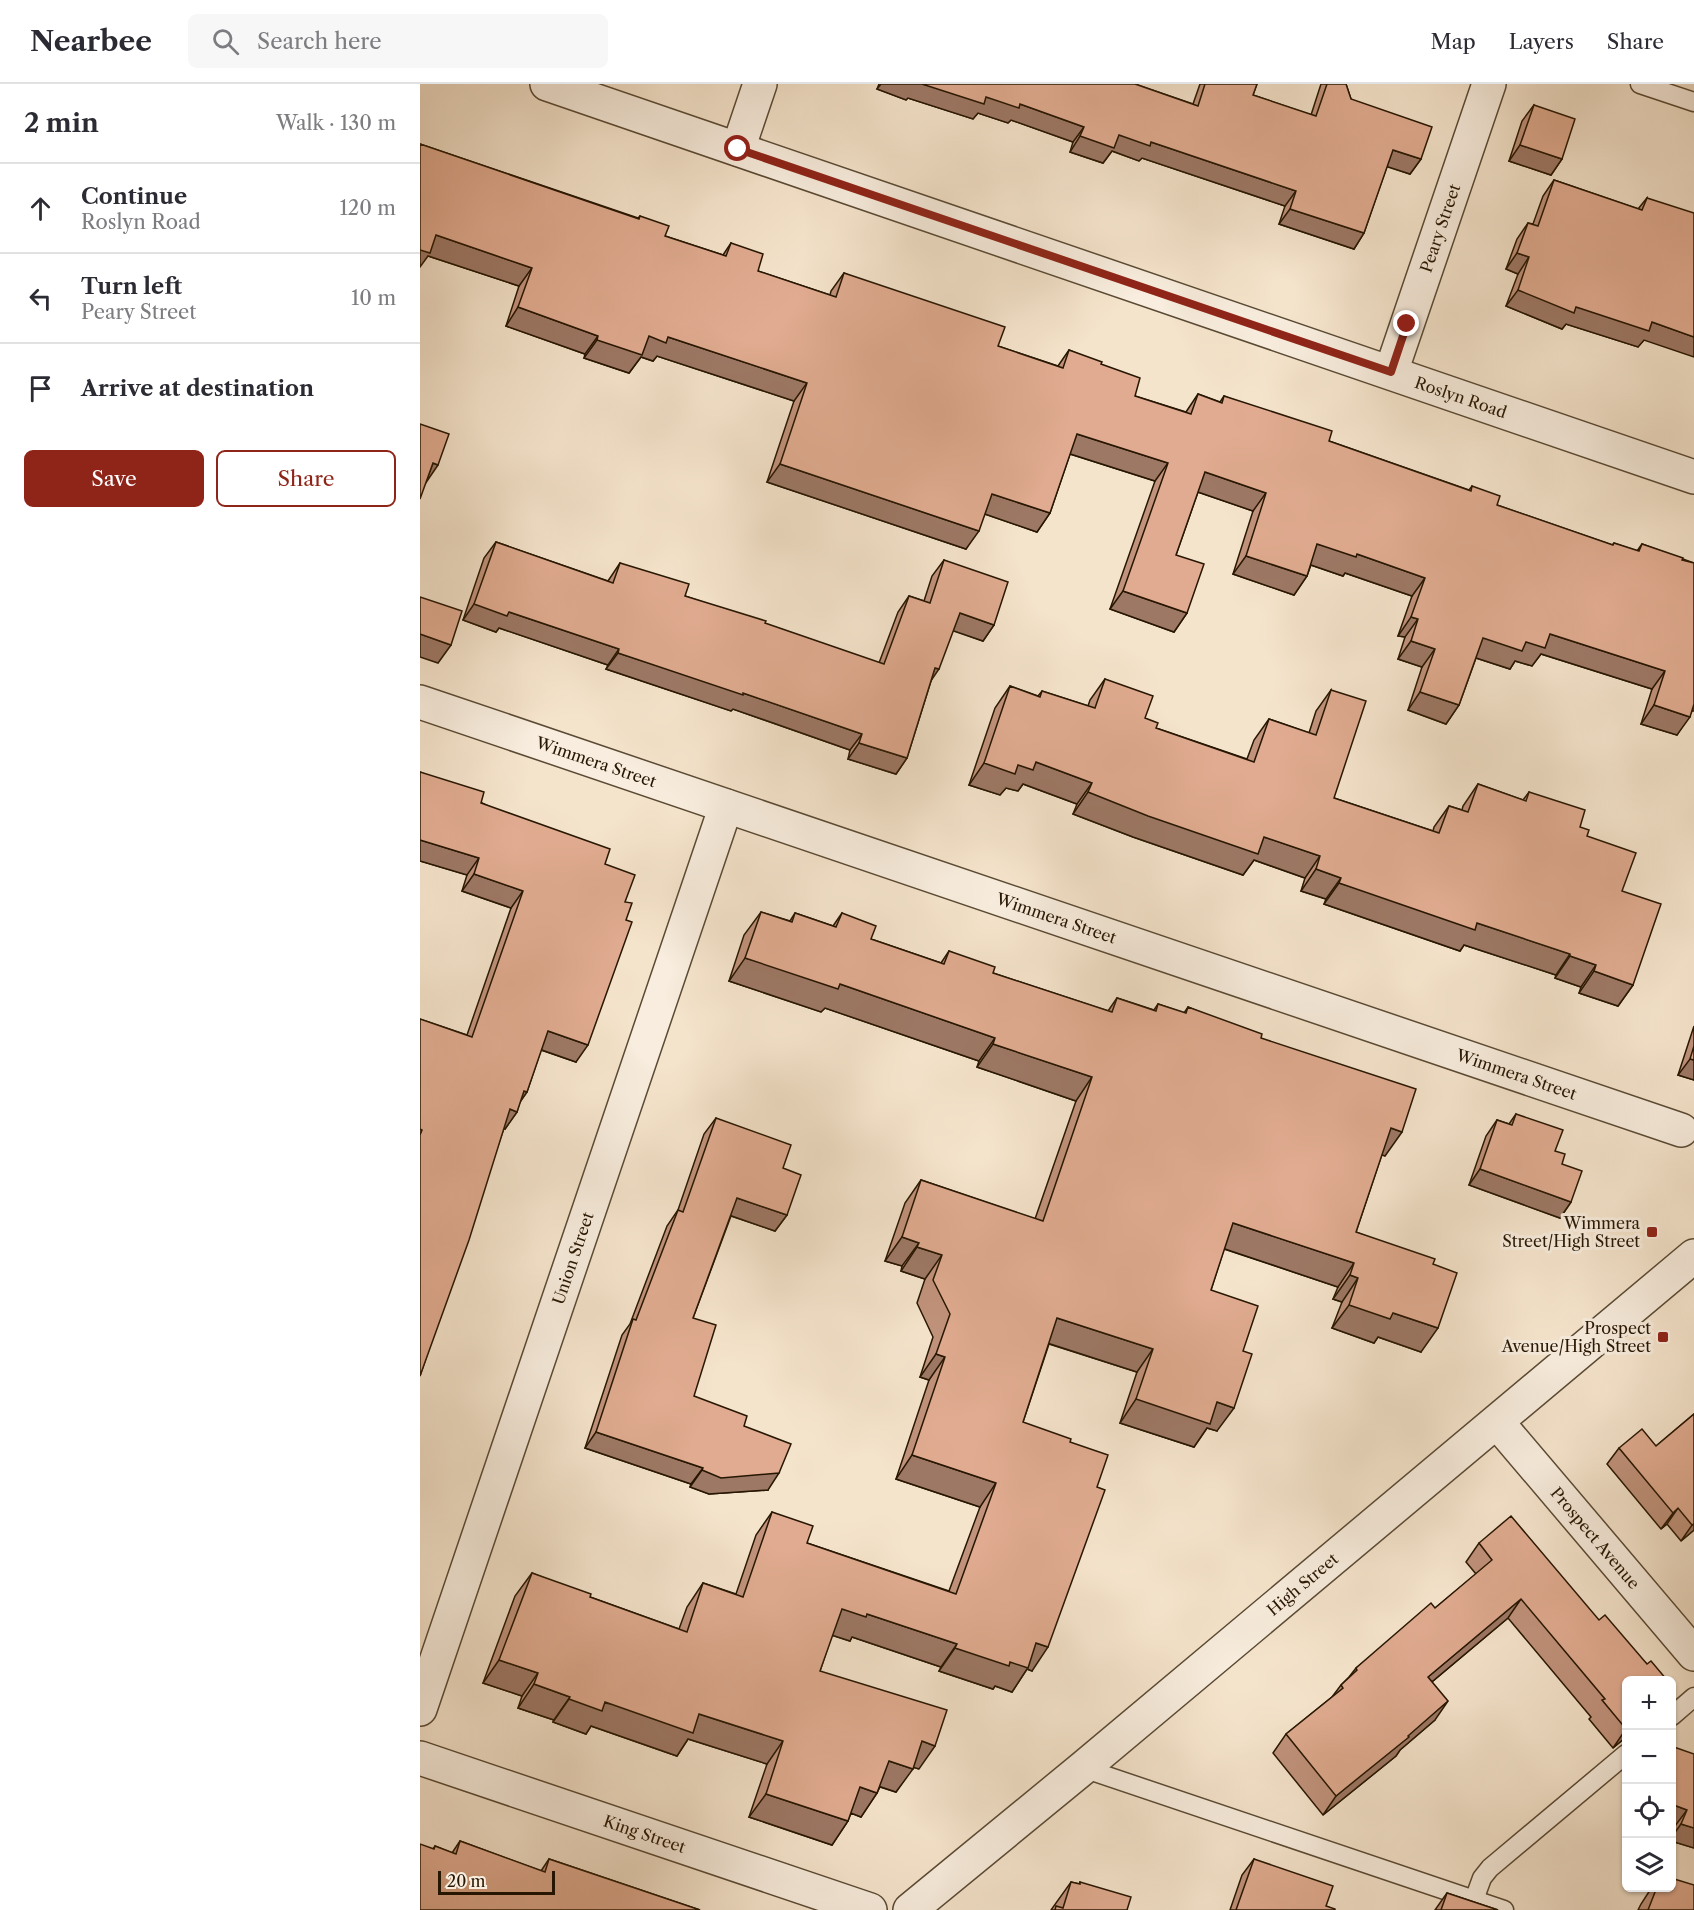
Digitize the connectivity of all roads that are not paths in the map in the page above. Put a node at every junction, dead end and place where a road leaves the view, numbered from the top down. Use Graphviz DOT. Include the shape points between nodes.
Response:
graph roads {
  1 [pos="547,84"];
  2 [pos="760,84"];
  3 [pos="1489,84"];
  4 [pos="1640,84"];
  5 [pos="1694,102"];
  6 [pos="738,149"];
  7 [pos="1391,372"];
  8 [pos="1694,477"];
  9 [pos="420,702"];
  10 [pos="726,807"];
  11 [pos="1687,1131"];
  12 [pos="1694,1256"];
  13 [pos="1497,1422"];
  14 [pos="1694,1654"];
  15 [pos="1694,1697"];
  16 [pos="420,1710"];
  17 [pos="1676,1712"];
  18 [pos="1622,1757"];
  19 [pos="420,1758"];
  20 [pos="1083,1768"];
  21 [pos="1474,1900"];
  22 [pos="870,1910"];
  23 [pos="910,1910"];
  24 [pos="1504,1910"];
  1 -- 6 [label="street, Roslyn Road"];
  2 -- 6 [label="street"];
  3 -- 7 [label="street, Peary Street"];
  4 -- 5 [label="lane"];
  6 -- 7 [label="street, Roslyn Road"];
  7 -- 8 [label="street, Roslyn Road"];
  9 -- 10 [label="street, Wimmera Street"];
  10 -- 11 [label="street, Wimmera Street"];
  10 -- 16 [label="street, Union Street"];
  12 -- 13 [label="street, High Street"];
  13 -- 14 [label="street, Prospect Avenue"];
  13 -- 20 [label="street, High Street"];
  15 -- 17 [label="lane"];
  18 -- 21 [label="lane" via="1490,1868"];
  19 -- 22 [label="street, King Street"];
  20 -- 21 [label="lane"];
  20 -- 23 [label="street, High Street"];
  21 -- 24 [label="lane"];
}
